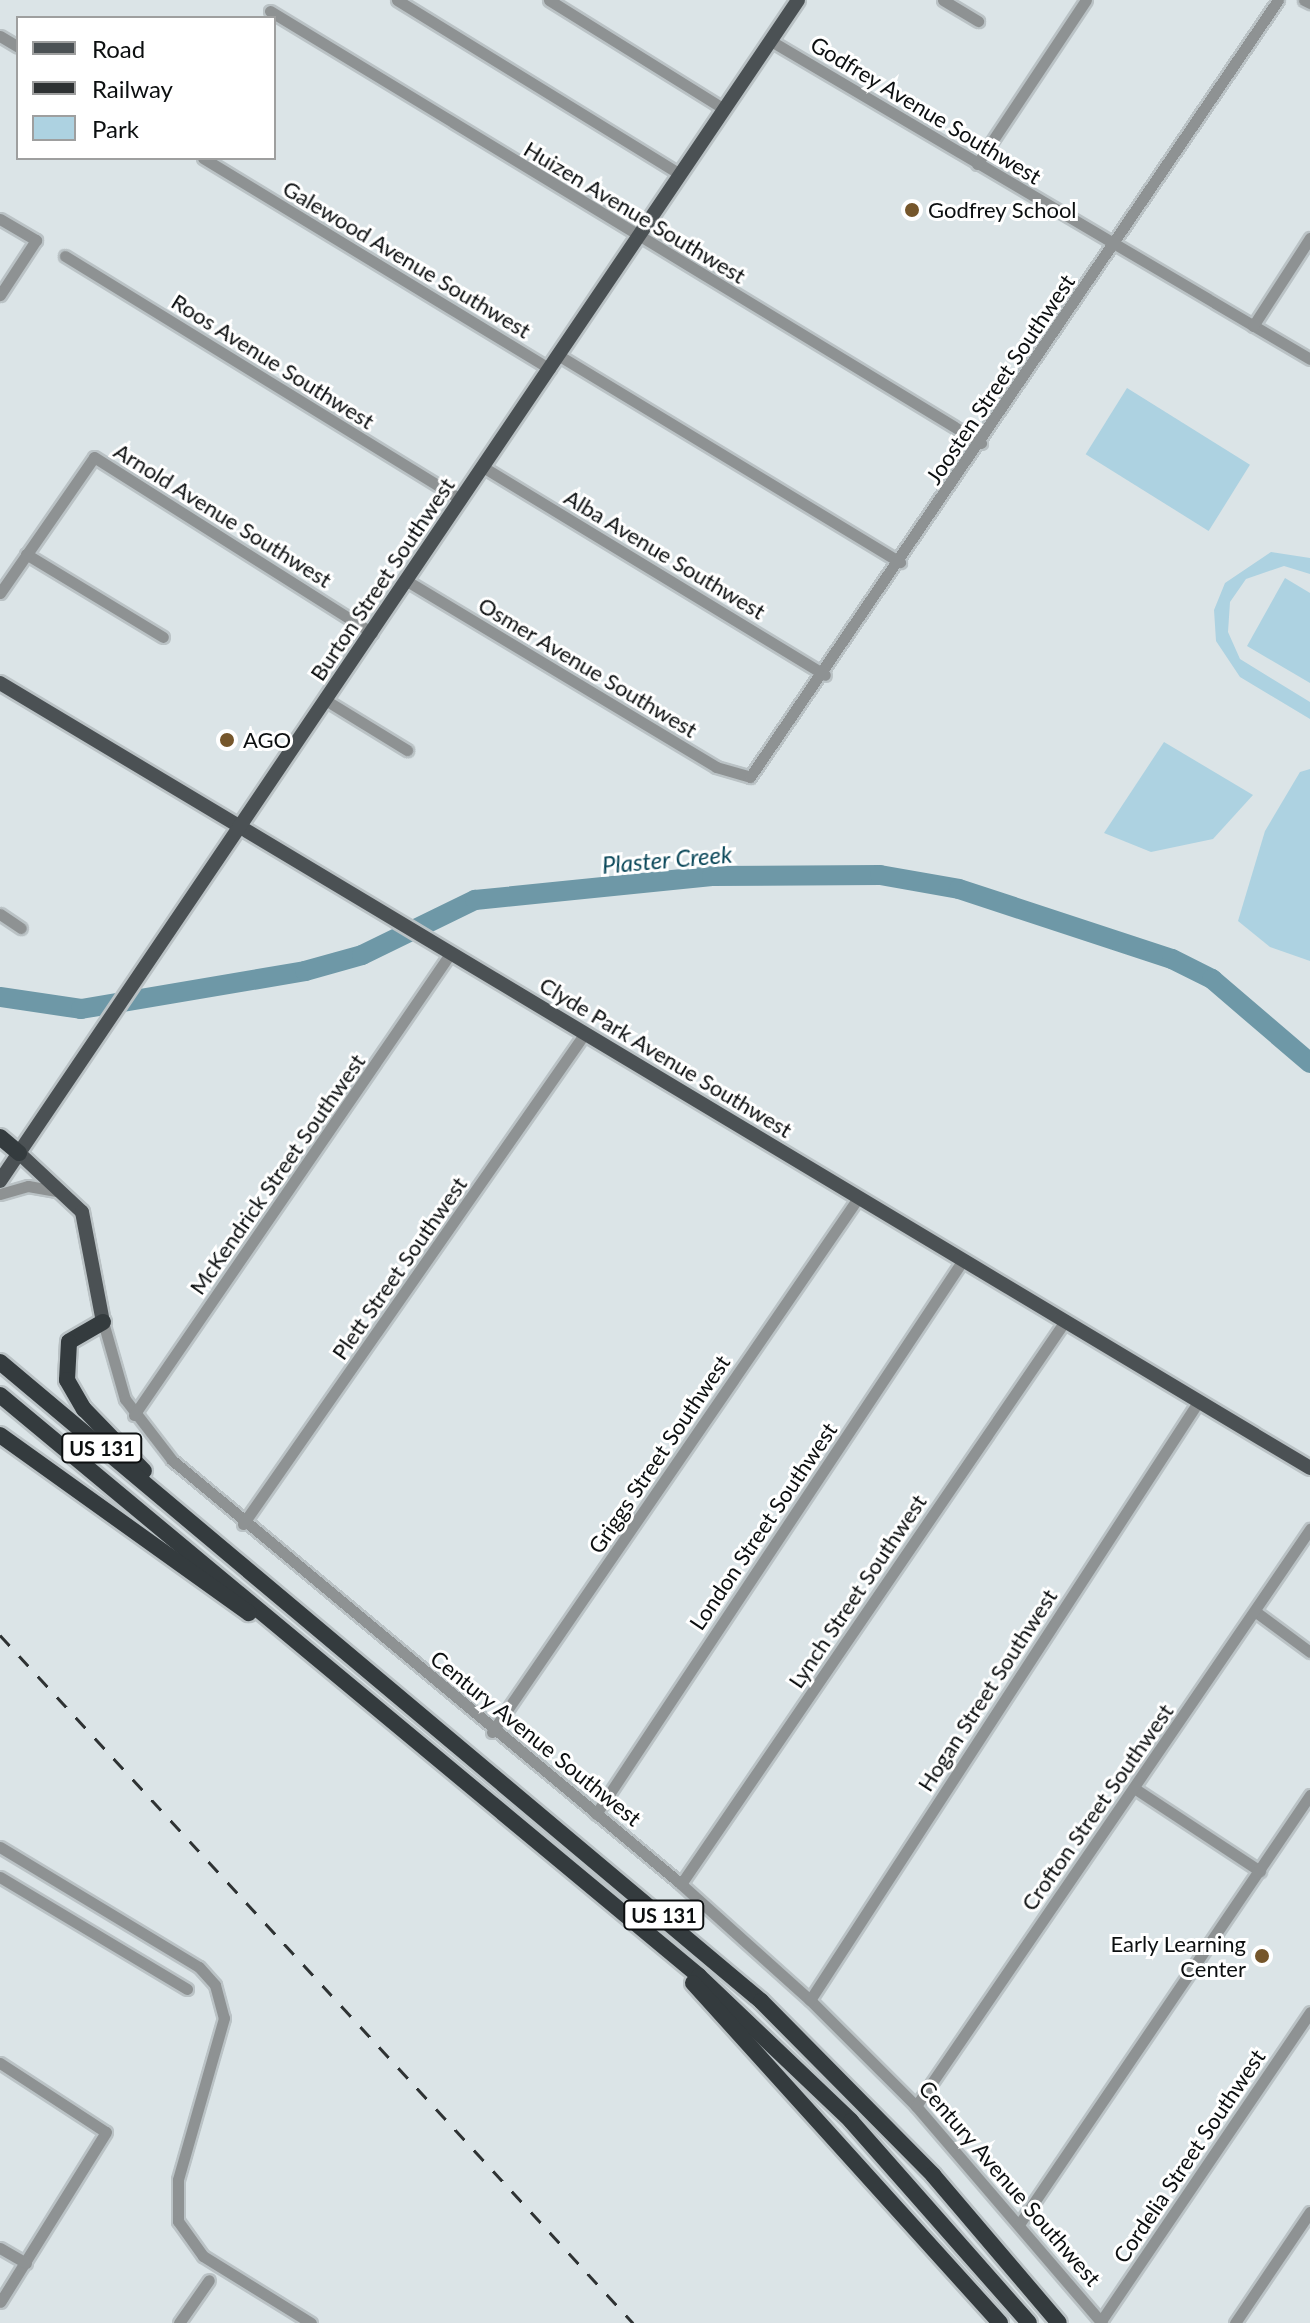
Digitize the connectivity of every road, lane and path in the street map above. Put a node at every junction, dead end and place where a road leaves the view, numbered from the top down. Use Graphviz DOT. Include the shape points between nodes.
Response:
graph roads {
  1 [pos="397,0"];
  2 [pos="549,0"];
  3 [pos="798,0"];
  4 [pos="943,0"];
  5 [pos="1086,0"];
  6 [pos="1278,0"];
  7 [pos="1304,0"];
  8 [pos="1310,3"];
  9 [pos="270,11"];
  10 [pos="978,21"];
  11 [pos="771,41"];
  12 [pos="724,109"];
  13 [pos="206,160"];
  14 [pos="977,164"];
  15 [pos="680,174"];
  16 [pos="0,219"];
  17 [pos="637,238"];
  18 [pos="1310,238"];
  19 [pos="1114,245"];
  20 [pos="65,256"];
  21 [pos="0,295"];
  22 [pos="1253,326"];
  23 [pos="558,355"];
  24 [pos="1310,359"];
  25 [pos="550,369"];
  26 [pos="981,443"];
  27 [pos="483,467"];
  28 [pos="461,500"];
  29 [pos="26,554"];
  30 [pos="900,562"];
  31 [pos="407,581"];
  32 [pos="0,593"];
  33 [pos="372,633"];
  34 [pos="163,637"];
  35 [pos="825,675"];
  36 [pos="0,683"];
  37 [pos="327,701"];
  38 [pos="407,750"];
  39 [pos="750,777"];
  40 [pos="240,832"];
  41 [pos="0,914"];
  42 [pos="21,928"];
  43 [pos="444,950"];
  44 [pos="585,1033"];
  45 [pos="0,1137"];
  46 [pos="19,1153"];
  47 [pos="0,1181"];
  48 [pos="0,1194"];
  49 [pos="69,1194"];
  50 [pos="858,1198"];
  51 [pos="963,1260"];
  52 [pos="1065,1321"];
  53 [pos="103,1322"];
  54 [pos="0,1362"];
  55 [pos="0,1395"];
  56 [pos="1198,1402"];
  57 [pos="134,1415"];
  58 [pos="0,1435"];
  59 [pos="1310,1468"];
  60 [pos="243,1524"];
  61 [pos="1310,1529"];
  62 [pos="203,1533"];
  63 [pos="1256,1612"];
  64 [pos="1310,1652"];
  65 [pos="323,1662"];
  66 [pos="492,1732"];
  67 [pos="1134,1788"];
  68 [pos="1310,1795"];
  69 [pos="596,1814"];
  70 [pos="0,1847"];
  71 [pos="1260,1871"];
  72 [pos="0,1877"];
  73 [pos="681,1884"];
  74 [pos="646,1931"];
  75 [pos="187,1989"];
  76 [pos="810,2000"];
  77 [pos="1310,2012"];
  78 [pos="0,2063"];
  79 [pos="916,2106"];
  80 [pos="1310,2212"];
  81 [pos="1020,2223"];
  82 [pos="0,2248"];
  83 [pos="26,2263"];
  84 [pos="209,2280"];
  85 [pos="0,2302"];
  86 [pos="1101,2322"];
  87 [pos="179,2323"];
  88 [pos="311,2323"];
  89 [pos="1000,2323"];
  90 [pos="1029,2323"];
  91 [pos="1059,2323"];
  92 [pos="1235,2323"];
  1 -- 15 [label="street"];
  2 -- 12 [label="street"];
  3 -- 11 [label="main road, Burton Street Southwest"];
  4 -- 10 [label="street"];
  5 -- 14 [label="street"];
  6 -- 19 [label="street, Joosten Street Southwest"];
  7 -- 8 [label="street"];
  9 -- 17 [label="street, Huizen Avenue Southwest"];
  11 -- 12 [label="main road, Burton Street Southwest"];
  11 -- 14 [label="street, Godfrey Avenue Southwest"];
  12 -- 15 [label="main road, Burton Street Southwest"];
  13 -- 25 [label="street, Galewood Avenue Southwest"];
  14 -- 19 [label="street, Godfrey Avenue Southwest"];
  15 -- 17 [label="main road, Burton Street Southwest"];
  16 -- 21 [label="street" via="36,240"];
  17 -- 23 [label="main road, Burton Street Southwest"];
  17 -- 26 [label="street, Huizen Avenue Southwest"];
  18 -- 22 [label="street"];
  19 -- 22 [label="street, Godfrey Avenue Southwest"];
  19 -- 26 [label="street, Joosten Street Southwest"];
  20 -- 28 [label="street, Roos Avenue Southwest"];
  22 -- 24 [label="street, Godfrey Avenue Southwest"];
  23 -- 25 [label="main road, Burton Street Southwest"];
  23 -- 30 [label="street"];
  25 -- 27 [label="main road, Burton Street Southwest"];
  26 -- 30 [label="street, Joosten Street Southwest"];
  27 -- 28 [label="main road, Burton Street Southwest"];
  27 -- 35 [label="street, Alba Avenue Southwest"];
  28 -- 31 [label="main road, Burton Street Southwest"];
  29 -- 32 [label="street"];
  29 -- 33 [label="street, Arnold Avenue Southwest" via="94,457"];
  29 -- 34 [label="street"];
  30 -- 35 [label="street, Joosten Street Southwest"];
  31 -- 33 [label="main road, Burton Street Southwest"];
  31 -- 39 [label="street, Osmer Avenue Southwest" via="716,767"];
  33 -- 37 [label="main road, Burton Street Southwest"];
  35 -- 39 [label="street, Joosten Street Southwest"];
  36 -- 40 [label="main road, Clyde Park Avenue Southwest"];
  37 -- 38 [label="street"];
  37 -- 40 [label="main road, Burton Street Southwest"];
  40 -- 43 [label="main road, Clyde Park Avenue Southwest"];
  40 -- 46 [label="main road, Burton Street Southwest"];
  41 -- 42 [label="street"];
  43 -- 44 [label="main road, Clyde Park Avenue Southwest"];
  43 -- 57 [label="street, McKendrick Street Southwest"];
  44 -- 50 [label="main road, Clyde Park Avenue Southwest"];
  44 -- 60 [label="street, Plett Street Southwest"];
  45 -- 46 [label="highway"];
  46 -- 47 [label="main road, Burton Street Southwest"];
  46 -- 49 [label="main road, Century Avenue Southwest"];
  48 -- 49 [label="street" via="35,1186"];
  49 -- 53 [label="main road, Century Avenue Southwest" via="86,1221"];
  50 -- 51 [label="main road, Clyde Park Avenue Southwest"];
  50 -- 66 [label="street, Griggs Street Southwest"];
  51 -- 52 [label="main road, Clyde Park Avenue Southwest"];
  51 -- 69 [label="street, London Street Southwest"];
  52 -- 56 [label="main road, Clyde Park Avenue Southwest"];
  52 -- 73 [label="street, Lynch Street Southwest"];
  53 -- 57 [label="street, Century Avenue Southwest"];
  53 -- 62 [label="highway" via="69,1342 64,1362 71,1390"];
  54 -- 62 [label="highway, US 131"];
  55 -- 65 [label="highway, US 131"];
  56 -- 59 [label="main road, Clyde Park Avenue Southwest"];
  56 -- 76 [label="street, Hogan Street Southwest"];
  57 -- 60 [label="street, Century Avenue Southwest"];
  58 -- 65 [label="highway"];
  60 -- 66 [label="street, Century Avenue Southwest"];
  61 -- 63 [label="street, Crofton Street Southwest"];
  62 -- 91 [label="highway, US 131" via="761,2001 933,2175"];
  63 -- 64 [label="street"];
  63 -- 67 [label="street, Crofton Street Southwest"];
  65 -- 74 [label="highway, US 131"];
  66 -- 69 [label="street, Century Avenue Southwest"];
  67 -- 71 [label="street"];
  67 -- 79 [label="street, Crofton Street Southwest"];
  68 -- 71 [label="street"];
  69 -- 73 [label="street, Century Avenue Southwest"];
  70 -- 88 [label="street" via="199,1967 215,1985 224,2018 178,2180 178,2221 203,2256"];
  71 -- 81 [label="street"];
  72 -- 75 [label="street"];
  73 -- 76 [label="street, Century Avenue Southwest"];
  74 -- 89 [label="highway"];
  74 -- 90 [label="highway, US 131" via="851,2121"];
  76 -- 79 [label="street, Century Avenue Southwest"];
  77 -- 86 [label="street, Cordelia Street Southwest"];
  78 -- 83 [label="street" via="106,2132"];
  79 -- 81 [label="street, Century Avenue Southwest"];
  80 -- 92 [label="street"];
  81 -- 86 [label="street, Century Avenue Southwest"];
  82 -- 83 [label="street"];
  83 -- 85 [label="street"];
  84 -- 87 [label="street"];
}
